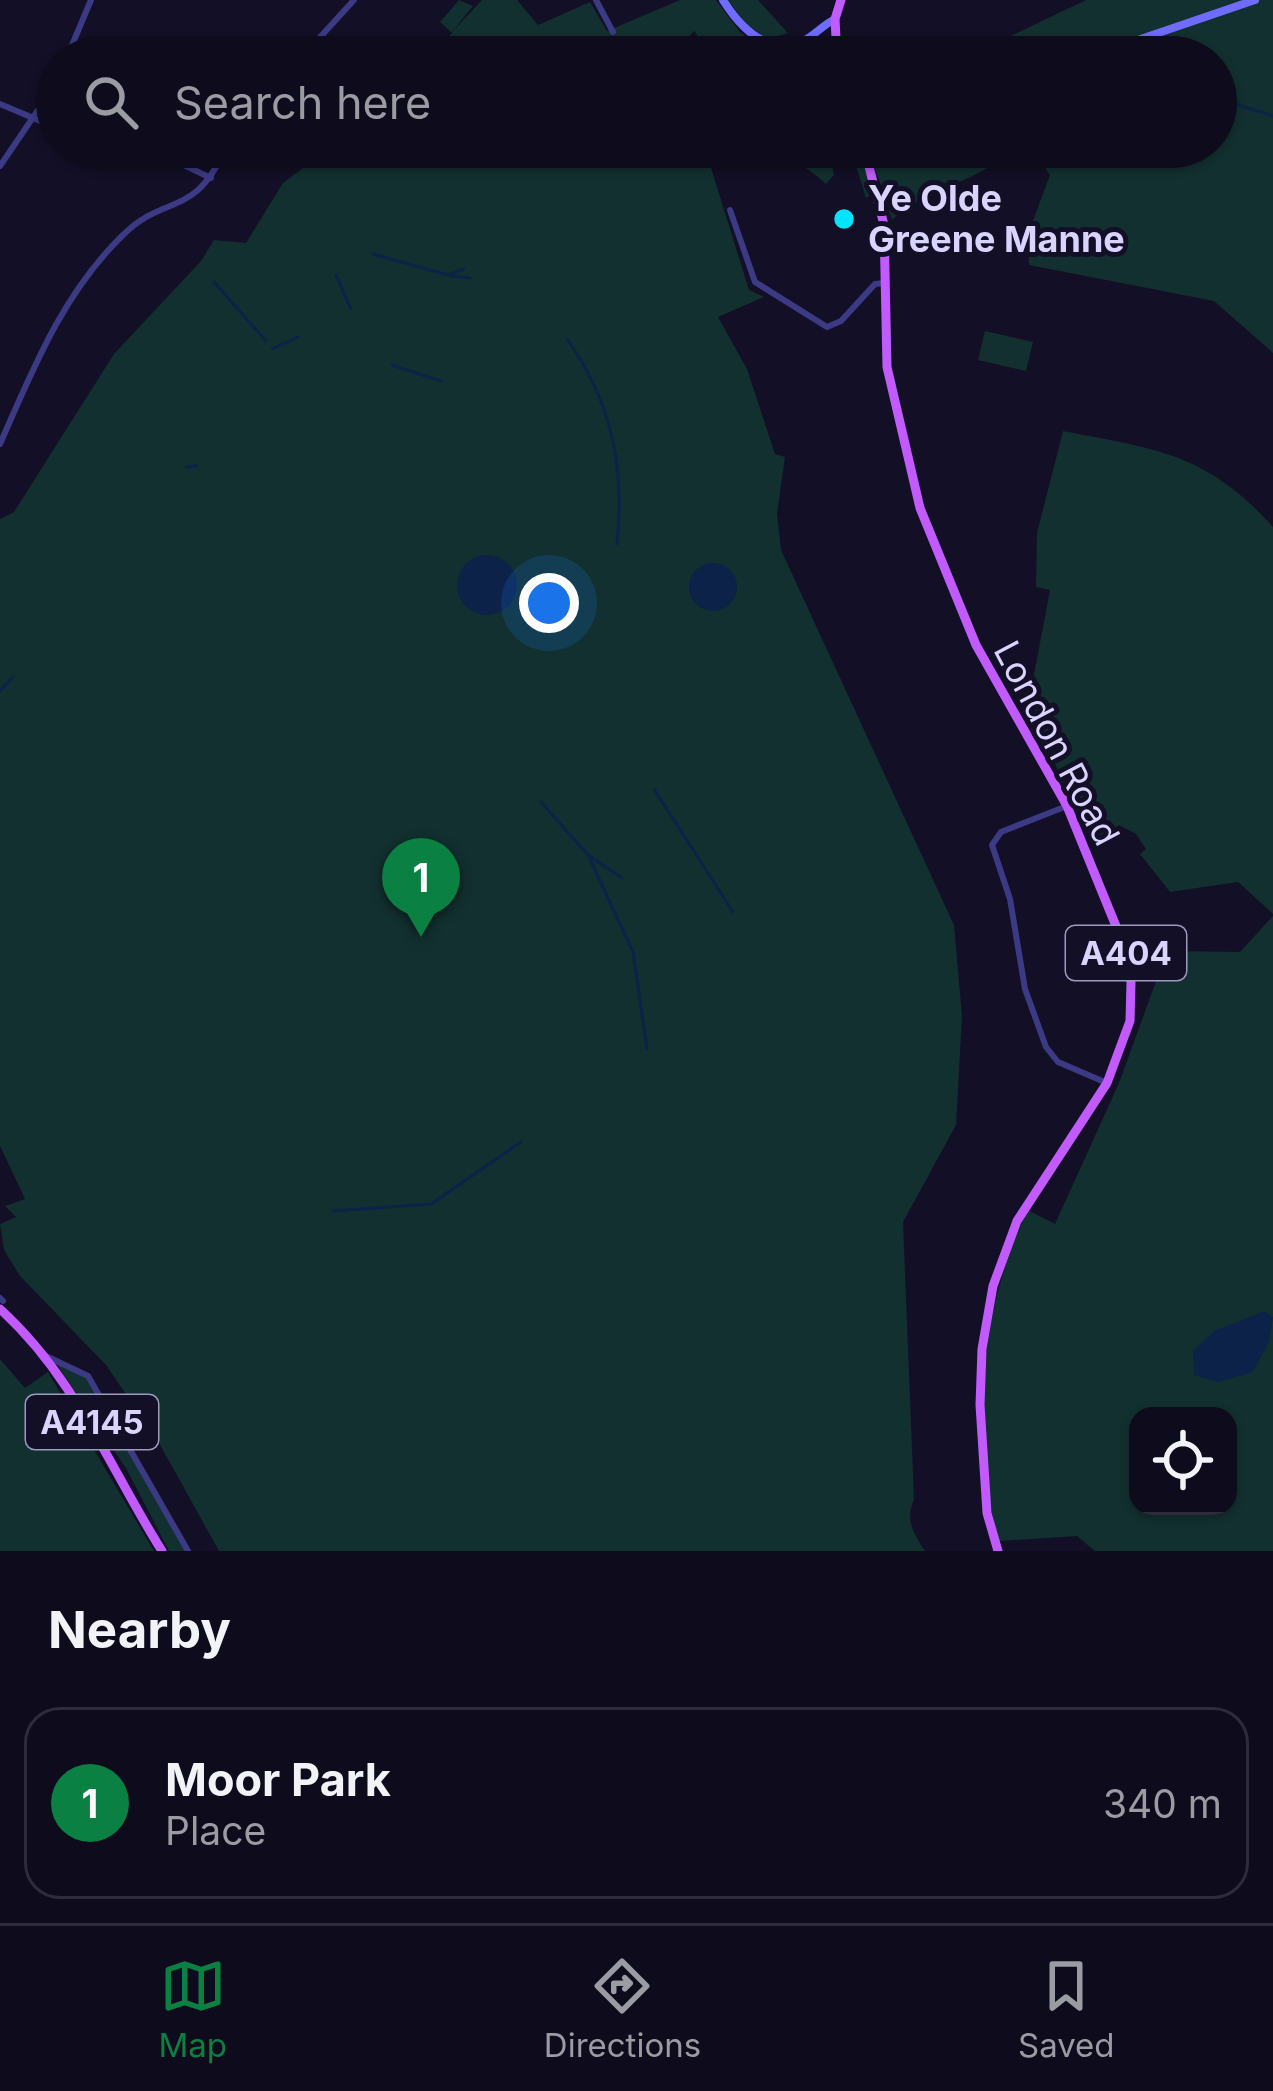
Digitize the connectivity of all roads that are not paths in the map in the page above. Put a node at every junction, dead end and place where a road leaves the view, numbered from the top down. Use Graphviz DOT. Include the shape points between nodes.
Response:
graph roads {
  1 [pos="91,0"];
  2 [pos="354,0"];
  3 [pos="596,0"];
  4 [pos="723,0"];
  5 [pos="841,0"];
  6 [pos="1256,0"];
  7 [pos="835,19"];
  8 [pos="613,32"];
  9 [pos="76,36"];
  10 [pos="321,36"];
  11 [pos="756,36"];
  12 [pos="811,36"];
  13 [pos="836,36"];
  14 [pos="1150,36"];
  15 [pos="0,104"];
  16 [pos="36,115"];
  17 [pos="34,118"];
  18 [pos="0,166"];
  19 [pos="190,168"];
  20 [pos="216,168"];
  21 [pos="870,168"];
  22 [pos="211,178"];
  23 [pos="730,210"];
  24 [pos="885,283"];
  25 [pos="0,444"];
  26 [pos="1066,806"];
  27 [pos="1107,1083"];
  28 [pos="1,1303"];
  29 [pos="46,1356"];
  30 [pos="162,1551"];
  31 [pos="188,1551"];
  32 [pos="998,1551"];
  1 -- 9 [label="street"];
  2 -- 10 [label="street"];
  3 -- 8 [label="street"];
  4 -- 11 [label="street"];
  5 -- 7 [label="main road"];
  6 -- 14 [label="street"];
  7 -- 12 [label="street"];
  7 -- 13 [label="main road"];
  15 -- 17 [label="street"];
  16 -- 17 [label="street"];
  17 -- 18 [label="street"];
  19 -- 22 [label="street"];
  20 -- 22 [label="street"];
  21 -- 24 [label="main road, London Road / A404" via="883,211"];
  22 -- 25 [label="street" via="182,205 117,240 54,325"];
  23 -- 24 [label="street" via="755,282 827,326"];
  24 -- 26 [label="main road, London Road / A404" via="886,367 920,508 976,645"];
  26 -- 27 [label="main road, London Road / A404" via="1130,970 1130,1022"];
  26 -- 27 [label="street" via="1001,832 992,845 1046,1047 1058,1062"];
  27 -- 32 [label="main road, London Road / A404" via="1017,1221 993,1286 980,1405 987,1513"];
  28 -- 29 [label="main road, A4145"];
  29 -- 30 [label="main road, A4145" via="99,1433"];
  29 -- 31 [label="street" via="88,1376"];
}
